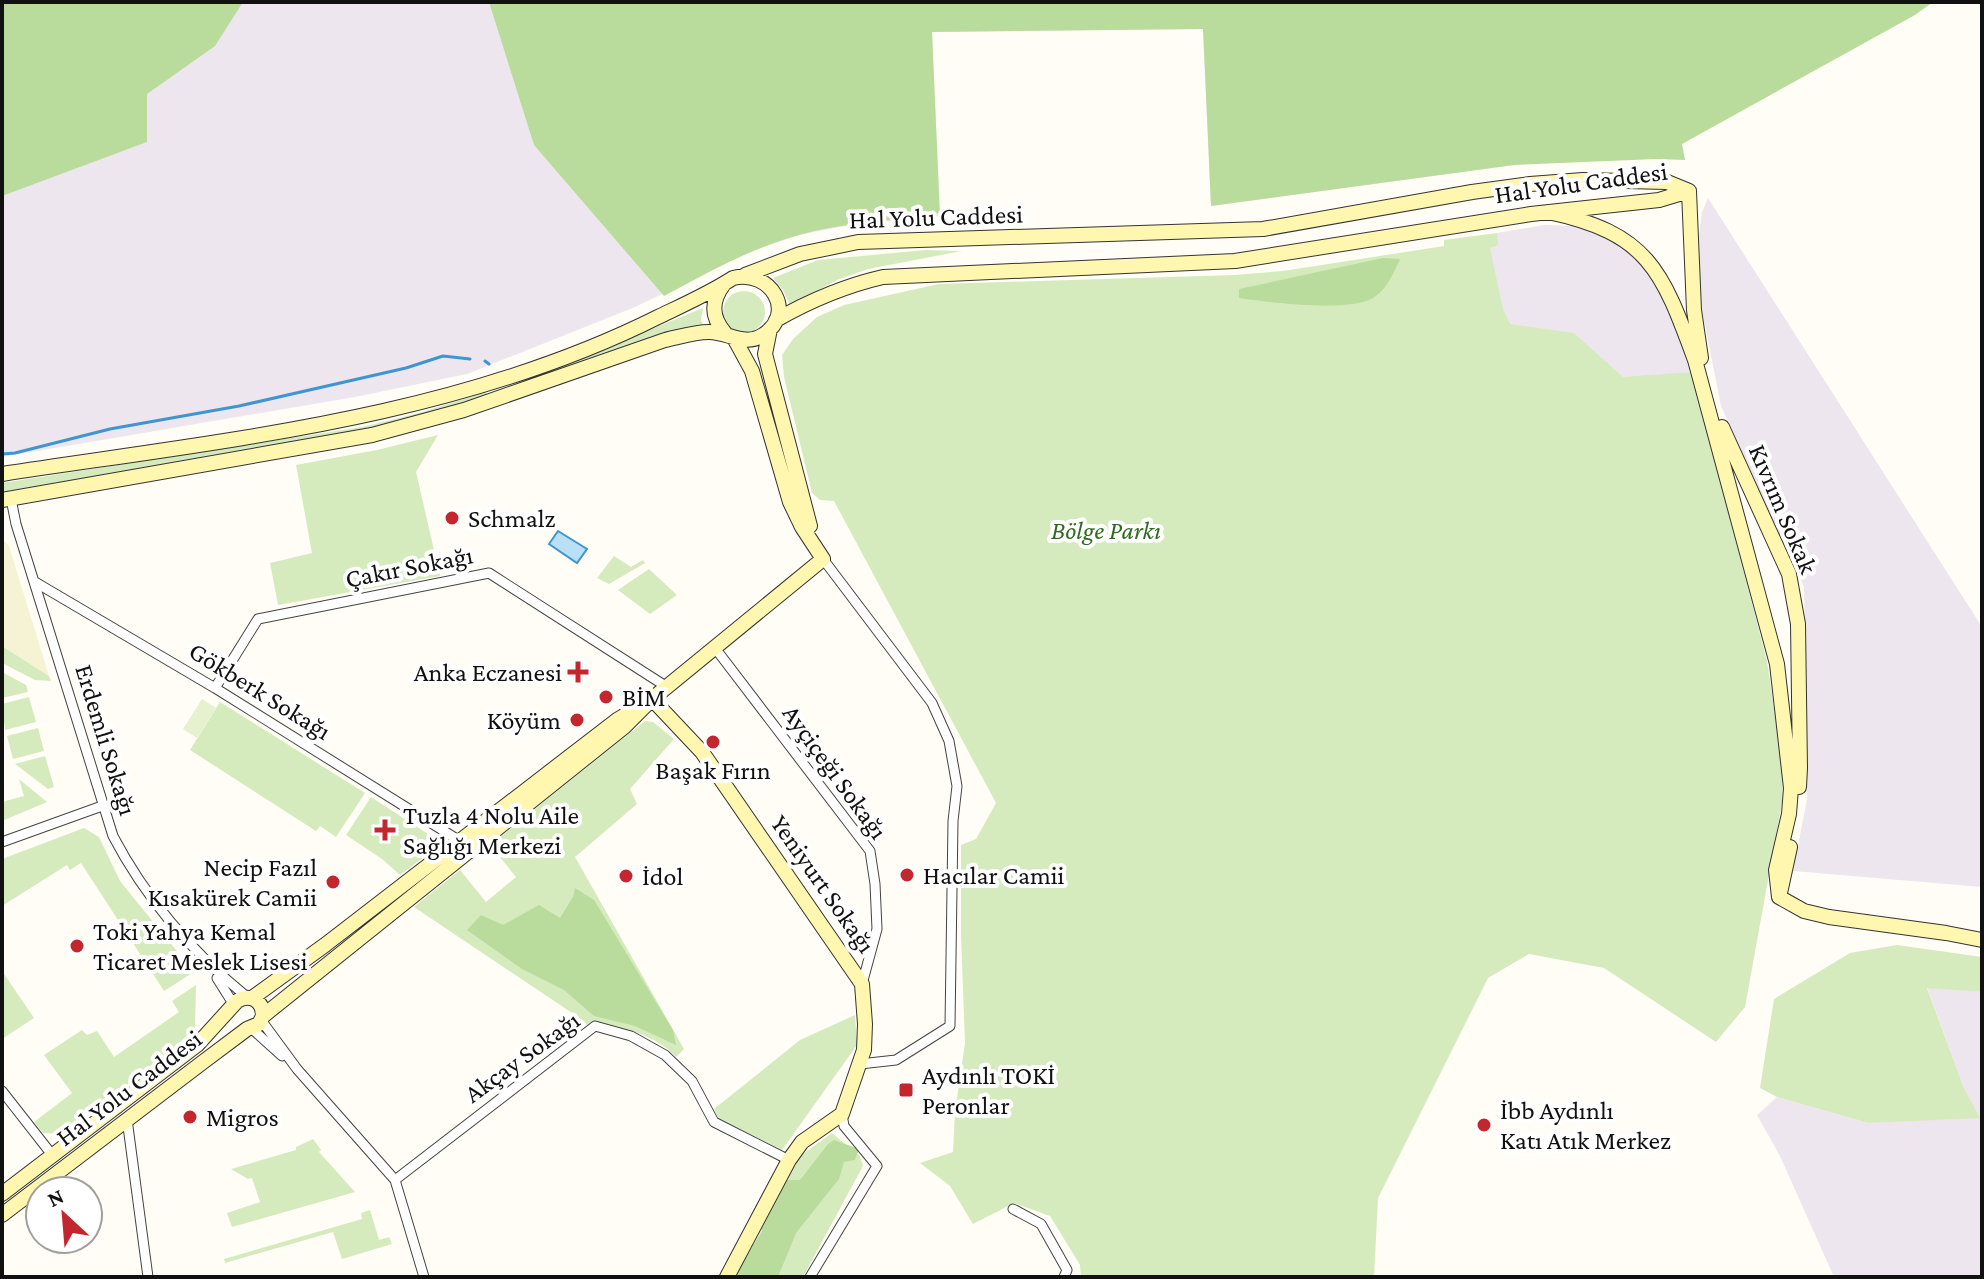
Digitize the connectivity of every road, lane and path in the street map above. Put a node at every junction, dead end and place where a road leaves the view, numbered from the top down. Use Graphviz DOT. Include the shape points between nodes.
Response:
graph roads {
  1 [pos="1689,191"];
  2 [pos="1548,212"];
  3 [pos="744,276"];
  4 [pos="724,284"];
  5 [pos="773,324"];
  6 [pos="729,336"];
  7 [pos="2,474"];
  8 [pos="7,500"];
  9 [pos="823,559"];
  10 [pos="35,582"];
  11 [pos="715,648"];
  12 [pos="667,687"];
  13 [pos="215,688"];
  14 [pos="652,699"];
  15 [pos="102,806"];
  16 [pos="460,841"];
  17 [pos="2,842"];
  18 [pos="1779,897"];
  19 [pos="1982,940"];
  20 [pos="862,984"];
  21 [pos="241,1002"];
  22 [pos="256,1023"];
  23 [pos="860,1064"];
  24 [pos="2,1091"];
  25 [pos="842,1114"];
  26 [pos="127,1119"];
  27 [pos="53,1156"];
  28 [pos="789,1160"];
  29 [pos="395,1180"];
  30 [pos="2,1194"];
  31 [pos="1013,1209"];
  32 [pos="2,1215"];
  33 [pos="148,1277"];
  34 [pos="424,1277"];
  35 [pos="727,1277"];
  36 [pos="810,1277"];
  37 [pos="1064,1277"];
  1 -- 2 [label="street, Hal Yolu Caddesi" via="1659,200"];
  1 -- 3 [label="street, Hal Yolu Caddesi" via="1667,182 1583,180 1472,192 1263,229 858,242 800,254"];
  1 -- 18 [label="street, Kıvrım Sokak" via="1694,310 1704,378 1789,574 1798,624 1800,768"];
  2 -- 5 [label="street, Hal Yolu Caddesi" via="1235,261 883,277 818,297"];
  2 -- 18 [label="street" via="1586,220 1637,249 1664,285 1695,360 1777,664 1791,788 1776,870"];
  3 -- 4 [label="street"];
  3 -- 5 [label="street" via="772,289 778,309"];
  4 -- 6 [label="street" via="714,303 718,325"];
  4 -- 7 [label="street" via="567,357 405,408"];
  5 -- 6 [label="street" via="754,339"];
  5 -- 9 [label="street" via="765,354 800,497"];
  6 -- 8 [label="street" via="704,332 665,340 464,410 372,435"];
  6 -- 9 [label="street" via="752,371 790,502"];
  8 -- 10 [label="street, Erdemli Sokağı"];
  9 -- 11 [label="street, Hal Yolu Caddesi"];
  9 -- 23 [label="street" via="932,703 949,741 957,786 950,1026 896,1060"];
  10 -- 13 [label="street, Gökberk Sokağı"];
  10 -- 15 [label="street, Erdemli Sokağı"];
  11 -- 12 [label="street, Hal Yolu Caddesi"];
  11 -- 20 [label="street, Ayçiçeği Sokağı" via="870,851 877,929"];
  12 -- 13 [label="street, Çakır Sokağı" via="489,573 258,619"];
  12 -- 14 [label="street, Hal Yolu Caddesi"];
  13 -- 16 [label="street, Gökberk Sokağı"];
  14 -- 16 [label="street, Hal Yolu Caddesi"];
  14 -- 20 [label="street, Yeniyurt Sokağı" via="702,752"];
  14 -- 22 [label="street, Hal Yolu Caddesi"];
  15 -- 17 [label="street"];
  15 -- 21 [label="street, Erdemli Sokağı" via="133,874"];
  16 -- 21 [label="street, Hal Yolu Caddesi"];
  18 -- 19 [label="street" via="1829,917"];
  20 -- 23 [label="street, Yeniyurt Sokağı"];
  21 -- 22 [label="street" via="262,1007"];
  21 -- 22 [label="street" via="235,1022"];
  21 -- 27 [label="street, Hal Yolu Caddesi" via="197,1045"];
  22 -- 26 [label="street, Hal Yolu Caddesi"];
  22 -- 29 [label="street"];
  23 -- 25 [label="street, Yeniyurt Sokağı"];
  24 -- 27 [label="street"];
  25 -- 28 [label="street" via="802,1142"];
  25 -- 36 [label="street" via="844,1126 877,1166"];
  26 -- 32 [label="street, Hal Yolu Caddesi"];
  26 -- 33 [label="street"];
  27 -- 30 [label="street, Hal Yolu Caddesi"];
  28 -- 29 [label="street, Akçay Sokağı" via="714,1122 692,1081 665,1055 631,1036 595,1026"];
  28 -- 35 [label="street"];
  29 -- 34 [label="street"];
  31 -- 37 [label="street" via="1041,1224 1067,1270"];
}
